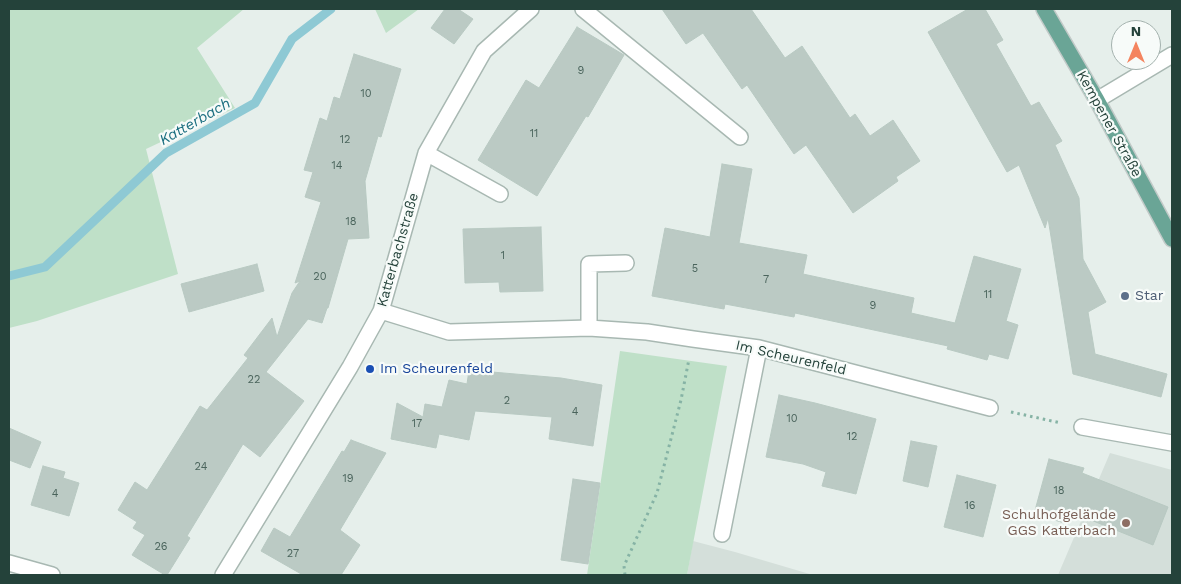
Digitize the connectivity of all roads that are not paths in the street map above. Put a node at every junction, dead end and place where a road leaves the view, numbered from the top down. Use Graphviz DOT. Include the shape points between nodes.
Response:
graph roads {
  1 [pos="531,9"];
  2 [pos="583,9"];
  3 [pos="1044,9"];
  4 [pos="1172,55"];
  5 [pos="1097,100"];
  6 [pos="740,137"];
  7 [pos="426,153"];
  8 [pos="500,194"];
  9 [pos="1172,239"];
  10 [pos="626,263"];
  11 [pos="381,311"];
  12 [pos="589,328"];
  13 [pos="759,348"];
  14 [pos="990,408"];
  15 [pos="1082,427"];
  16 [pos="1172,443"];
  17 [pos="722,534"];
  18 [pos="9,563"];
  19 [pos="52,575"];
  20 [pos="223,575"];
  1 -- 7 [label="street, Katterbachstraße" via="484,51"];
  2 -- 6 [label="street"];
  3 -- 5 [label="main road, Kempener Straße"];
  4 -- 5 [label="street"];
  5 -- 9 [label="main road, Kempener Straße"];
  7 -- 8 [label="street"];
  7 -- 11 [label="street, Katterbachstraße"];
  10 -- 12 [label="street" via="589,264"];
  11 -- 12 [label="street, Im Scheurenfeld" via="449,332"];
  11 -- 20 [label="street, Katterbachstraße"];
  12 -- 13 [label="street, Im Scheurenfeld" via="647,332"];
  13 -- 14 [label="street, Im Scheurenfeld"];
  13 -- 17 [label="street"];
  15 -- 16 [label="street"];
  18 -- 19 [label="street"];
}
